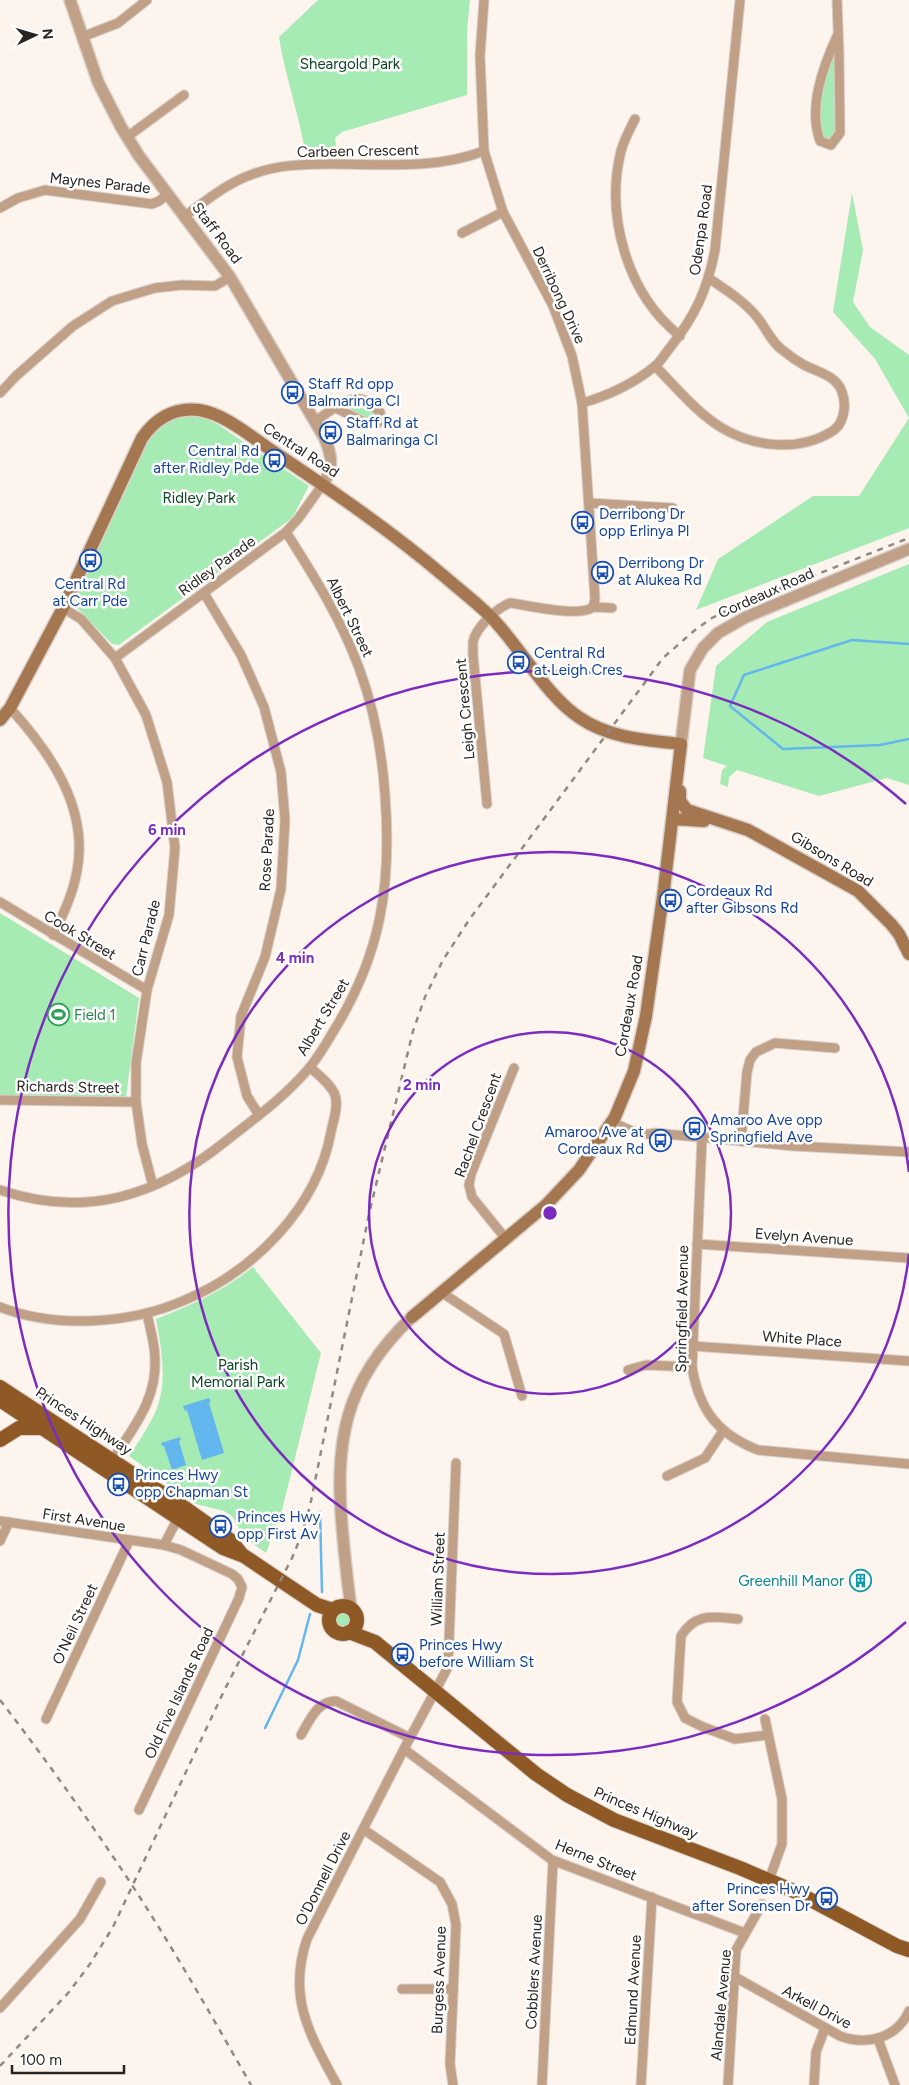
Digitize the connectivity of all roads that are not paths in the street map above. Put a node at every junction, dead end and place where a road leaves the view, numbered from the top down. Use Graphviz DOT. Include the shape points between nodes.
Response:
graph roads {
  1 [pos="70,0"];
  2 [pos="147,0"];
  3 [pos="484,0"];
  4 [pos="740,0"];
  5 [pos="837,0"];
  6 [pos="837,36"];
  7 [pos="82,37"];
  8 [pos="184,95"];
  9 [pos="635,119"];
  10 [pos="126,137"];
  11 [pos="484,152"];
  12 [pos="168,194"];
  13 [pos="0,208"];
  14 [pos="503,212"];
  15 [pos="185,216"];
  16 [pos="462,233"];
  17 [pos="230,277"];
  18 [pos="710,279"];
  19 [pos="680,336"];
  20 [pos="655,366"];
  21 [pos="0,393"];
  22 [pos="582,403"];
  23 [pos="336,408"];
  24 [pos="315,421"];
  25 [pos="323,484"];
  26 [pos="590,503"];
  27 [pos="673,508"];
  28 [pos="286,532"];
  29 [pos="909,549"];
  30 [pos="204,593"];
  31 [pos="593,607"];
  32 [pos="63,608"];
  33 [pos="612,608"];
  34 [pos="491,617"];
  35 [pos="115,658"];
  36 [pos="10,708"];
  37 [pos="0,720"];
  38 [pos="681,744"];
  39 [pos="679,767"];
  40 [pos="487,804"];
  41 [pos="673,819"];
  42 [pos="716,820"];
  43 [pos="0,902"];
  44 [pos="53,936"];
  45 [pos="909,954"];
  46 [pos="147,990"];
  47 [pos="835,1048"];
  48 [pos="310,1067"];
  49 [pos="514,1068"];
  50 [pos="0,1100"];
  51 [pos="136,1102"];
  52 [pos="259,1115"];
  53 [pos="614,1120"];
  54 [pos="702,1138"];
  55 [pos="741,1141"];
  56 [pos="909,1152"];
  57 [pos="153,1186"];
  58 [pos="0,1190"];
  59 [pos="506,1239"];
  60 [pos="697,1244"];
  61 [pos="909,1258"];
  62 [pos="441,1292"];
  63 [pos="0,1307"];
  64 [pos="147,1314"];
  65 [pos="412,1317"];
  66 [pos="692,1346"];
  67 [pos="909,1361"];
  68 [pos="692,1367"];
  69 [pos="628,1370"];
  70 [pos="0,1387"];
  71 [pos="522,1396"];
  72 [pos="11,1405"];
  73 [pos="42,1428"];
  74 [pos="723,1431"];
  75 [pos="0,1440"];
  76 [pos="456,1463"];
  77 [pos="109,1464"];
  78 [pos="909,1464"];
  79 [pos="667,1476"];
  80 [pos="182,1513"];
  81 [pos="4,1522"];
  82 [pos="0,1541"];
  83 [pos="129,1542"];
  84 [pos="164,1545"];
  85 [pos="242,1587"];
  86 [pos="344,1616"];
  87 [pos="738,1619"];
  88 [pos="434,1692"];
  89 [pos="46,1719"];
  90 [pos="765,1719"];
  91 [pos="301,1735"];
  92 [pos="768,1735"];
  93 [pos="410,1738"];
  94 [pos="404,1749"];
  95 [pos="139,1810"];
  96 [pos="363,1829"];
  97 [pos="554,1861"];
  98 [pos="769,1880"];
  99 [pos="101,1882"];
  100 [pos="652,1897"];
  101 [pos="762,1904"];
  102 [pos="745,1933"];
  103 [pos="909,1950"];
  104 [pos="735,1977"];
  105 [pos="453,1989"];
  106 [pos="402,1990"];
  107 [pos="0,2008"];
  108 [pos="908,2017"];
  109 [pos="825,2028"];
  110 [pos="878,2039"];
  111 [pos="338,2085"];
  112 [pos="453,2085"];
  113 [pos="542,2085"];
  114 [pos="642,2085"];
  115 [pos="728,2085"];
  116 [pos="814,2085"];
  117 [pos="895,2085"];
  1 -- 7 [label="street, Staff Road"];
  2 -- 7 [label="street" via="118,23"];
  3 -- 11 [label="street, Derribong Drive" via="480,56"];
  4 -- 18 [label="street, Odenpa Road"];
  5 -- 6 [label="street"];
  6 -- 6 [label="street" via="840,133 831,145 820,141 817,132 817,96"];
  7 -- 10 [label="street, Staff Road" via="98,82"];
  8 -- 10 [label="street"];
  9 -- 19 [label="street" via="620,156 616,183 617,220 625,254 649,305"];
  10 -- 12 [label="street, Staff Road"];
  11 -- 14 [label="street, Derribong Drive"];
  11 -- 15 [label="street, Carbeen Crescent" via="436,164 296,164 254,173 218,191"];
  12 -- 13 [label="street, Maynes Parade" via="152,204 45,190 18,198"];
  12 -- 15 [label="street, Staff Road"];
  14 -- 16 [label="street"];
  14 -- 22 [label="street, Derribong Drive" via="563,329"];
  15 -- 17 [label="street, Staff Road"];
  17 -- 21 [label="street" via="215,286 163,287 112,301 73,326"];
  17 -- 24 [label="street, Staff Road"];
  18 -- 19 [label="street, Odenpa Road" via="698,308"];
  18 -- 20 [label="street" via="736,296 782,350 837,382 845,404 843,417 836,429 811,442 796,445 776,445 739,436 722,428 704,413"];
  19 -- 20 [label="street, Odenpa Road"];
  20 -- 22 [label="street, Odenpa Road" via="602,397"];
  22 -- 26 [label="street, Derribong Drive"];
  23 -- 23 [label="street" via="347,401 362,399 380,412 381,420 377,424 368,424"];
  23 -- 24 [label="street"];
  24 -- 25 [label="street, Staff Road" via="332,460"];
  25 -- 28 [label="street, Ridley Parade"];
  25 -- 32 [label="main road, Central Road" via="210,413 185,410 164,415 142,438"];
  25 -- 34 [label="main road, Central Road" via="404,542"];
  26 -- 27 [label="street"];
  26 -- 31 [label="street, Derribong Drive" via="596,599"];
  28 -- 30 [label="street, Ridley Parade"];
  28 -- 48 [label="street, Albert Street" via="337,615 360,668 376,726 388,832 385,892 367,968 347,1010"];
  29 -- 38 [label="street, Cordeaux Road" via="764,609 718,633 703,648 690,670"];
  30 -- 35 [label="street, Ridley Parade"];
  30 -- 52 [label="street, Rose Parade" via="241,655 264,708 281,772 285,820 281,889 265,956 241,1016 237,1057 247,1096"];
  31 -- 33 [label="street, Leigh Crescent"];
  31 -- 34 [label="street, Leigh Crescent" via="574,611 510,603"];
  32 -- 35 [label="street, Carr Parade" via="81,619"];
  32 -- 36 [label="main road, Central Road"];
  34 -- 38 [label="main road, Central Road" via="559,699 580,718 614,734"];
  34 -- 40 [label="street, Leigh Crescent" via="473,642"];
  35 -- 46 [label="street, Carr Parade" via="146,716 167,782 176,848 169,915"];
  36 -- 37 [label="main road, Central Road"];
  36 -- 44 [label="street" via="50,758 64,782 74,810 79,847 77,871"];
  38 -- 39 [label="main road, Cordeaux Road"];
  39 -- 41 [label="main road, Cordeaux Road"];
  39 -- 42 [label="main road, Gibsons Road" via="682,806"];
  41 -- 42 [label="main road, Gibsons Road"];
  41 -- 53 [label="main road, Cordeaux Road" via="643,1035"];
  42 -- 45 [label="main road, Gibsons Road" via="748,830 858,891 891,924"];
  43 -- 44 [label="street, Cook Street"];
  44 -- 46 [label="street, Cook Street"];
  46 -- 51 [label="street, Carr Parade" via="136,1063"];
  47 -- 55 [label="street" via="775,1044 756,1052 747,1072"];
  48 -- 52 [label="street, Albert Street"];
  48 -- 64 [label="street" via="331,1087 336,1105 324,1160 305,1200 272,1240 226,1280 184,1301"];
  49 -- 59 [label="street, Rachel Crescent" via="469,1185 472,1197"];
  50 -- 51 [label="street, Richards Street"];
  51 -- 57 [label="street, Carr Parade"];
  52 -- 57 [label="street, Albert Street" via="189,1169"];
  53 -- 54 [label="street" via="654,1133"];
  53 -- 59 [label="main road, Cordeaux Road" via="573,1178 546,1206"];
  54 -- 55 [label="street"];
  54 -- 60 [label="street, Springfield Avenue"];
  55 -- 56 [label="street"];
  57 -- 58 [label="street, Albert Street" via="118,1199 66,1203"];
  59 -- 62 [label="main road, Cordeaux Road"];
  60 -- 61 [label="street, Evelyn Avenue"];
  60 -- 66 [label="street, Springfield Avenue"];
  62 -- 65 [label="main road, Cordeaux Road"];
  62 -- 71 [label="street" via="504,1334"];
  63 -- 64 [label="street" via="72,1321"];
  64 -- 77 [label="street" via="155,1357 153,1387 147,1406"];
  65 -- 86 [label="street, Cordeaux Road" via="371,1363 346,1423 339,1485 347,1583"];
  66 -- 67 [label="street, White Place"];
  66 -- 68 [label="street, Springfield Avenue"];
  68 -- 69 [label="street" via="646,1365"];
  68 -- 74 [label="street, Springfield Avenue" via="703,1405"];
  70 -- 72 [label="main road, Princes Highway"];
  72 -- 73 [label="main road, Princes Highway"];
  72 -- 75 [label="main road"];
  72 -- 77 [label="main road, Princes Highway"];
  73 -- 75 [label="main road" via="19,1428"];
  73 -- 77 [label="main road, Princes Highway"];
  74 -- 78 [label="street, Springfield Avenue" via="745,1445 771,1452"];
  74 -- 79 [label="street" via="705,1458"];
  76 -- 88 [label="street, William Street" via="449,1658 444,1676"];
  77 -- 80 [label="main road, Princes Highway"];
  80 -- 84 [label="street"];
  80 -- 86 [label="main road, Princes Highway" via="230,1540 244,1556 317,1605"];
  81 -- 82 [label="street"];
  81 -- 83 [label="street, First Avenue"];
  83 -- 84 [label="street, First Avenue"];
  83 -- 89 [label="street, O'Neil Street"];
  84 -- 85 [label="street, First Avenue" via="232,1574"];
  85 -- 95 [label="street, Old Five Islands Road"];
  86 -- 88 [label="main road, Princes Highway"];
  87 -- 92 [label="street" via="703,1618 686,1628 681,1636 677,1702 685,1718 704,1727 735,1738"];
  88 -- 93 [label="street, O'Donnell Drive"];
  88 -- 98 [label="main road, Princes Highway" via="567,1795 614,1820"];
  90 -- 92 [label="street"];
  91 -- 93 [label="street" via="321,1706 328,1701 336,1701"];
  92 -- 98 [label="street" via="782,1794 780,1851"];
  93 -- 94 [label="street, O'Donnell Drive"];
  94 -- 96 [label="street, O'Donnell Drive"];
  94 -- 97 [label="street, Herne Street"];
  96 -- 105 [label="street, Burgess Avenue" via="440,1882 452,1904 456,1925"];
  96 -- 111 [label="street, O'Donnell Drive" via="302,1954 300,1991 303,2016"];
  97 -- 100 [label="street, Herne Street"];
  97 -- 113 [label="street, Cobblers Avenue"];
  98 -- 103 [label="main road, Princes Highway"];
  99 -- 107 [label="street" via="80,1919"];
  100 -- 102 [label="street, Herne Street"];
  100 -- 114 [label="street, Edmund Avenue"];
  101 -- 102 [label="street, Alandale Avenue"];
  102 -- 104 [label="street, Alandale Avenue" via="736,1950"];
  104 -- 109 [label="street, Arkell Drive"];
  104 -- 115 [label="street, Alandale Avenue"];
  105 -- 106 [label="street"];
  105 -- 112 [label="street, Burgess Avenue" via="450,2064"];
  108 -- 110 [label="street, Arkell Drive" via="894,2031"];
  109 -- 110 [label="street, Arkell Drive" via="850,2040"];
  109 -- 116 [label="street" via="816,2052"];
  110 -- 117 [label="street"];
}
